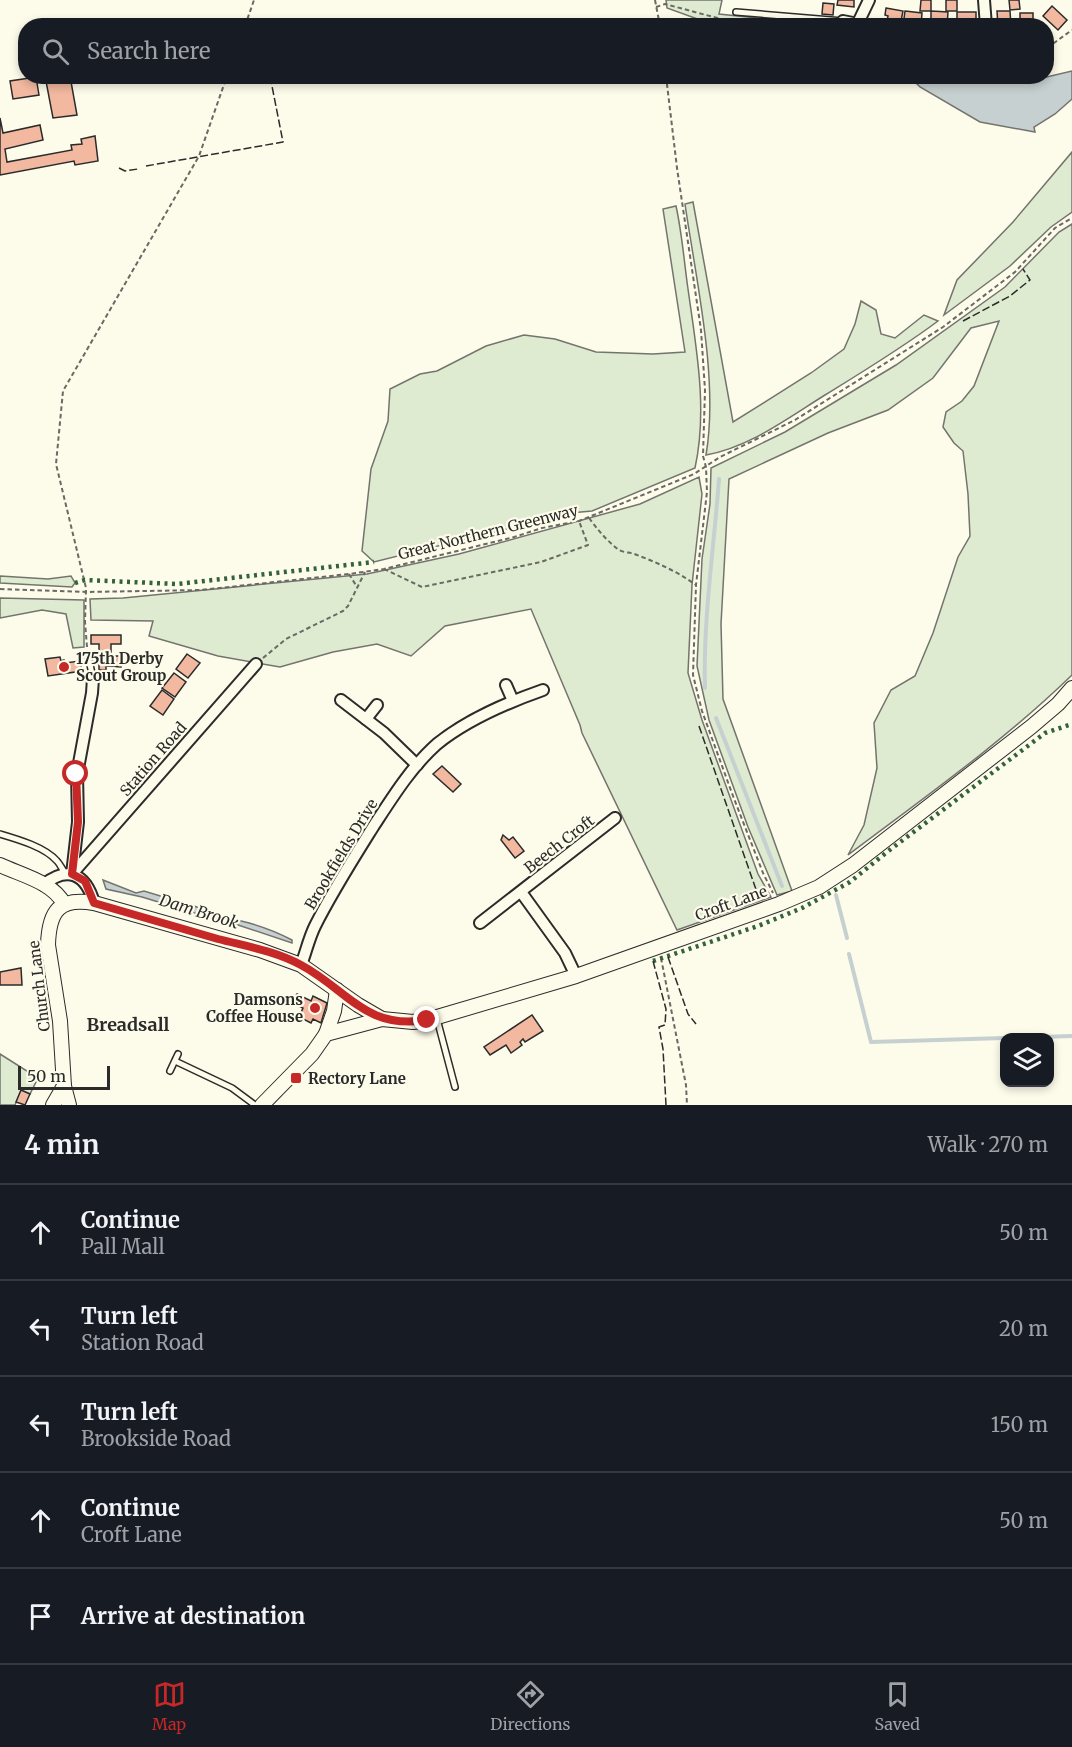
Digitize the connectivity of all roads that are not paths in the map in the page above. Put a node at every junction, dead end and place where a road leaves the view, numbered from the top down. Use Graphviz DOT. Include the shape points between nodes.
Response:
graph roads {
  1 [pos="869,0"];
  2 [pos="984,0"];
  3 [pos="736,12"];
  4 [pos="807,18"];
  5 [pos="863,18"];
  6 [pos="985,18"];
  7 [pos="88,656"];
  8 [pos="256,664"];
  9 [pos="93,678"];
  10 [pos="506,685"];
  11 [pos="1072,688"];
  12 [pos="543,690"];
  13 [pos="340,700"];
  14 [pos="513,701"];
  15 [pos="377,705"];
  16 [pos="366,719"];
  17 [pos="417,765"];
  18 [pos="615,818"];
  19 [pos="0,834"];
  20 [pos="0,866"];
  21 [pos="68,874"];
  22 [pos="43,885"];
  23 [pos="521,892"];
  24 [pos="94,903"];
  25 [pos="64,904"];
  26 [pos="480,923"];
  27 [pos="301,965"];
  28 [pos="576,976"];
  29 [pos="343,994"];
  30 [pos="437,1017"];
  31 [pos="382,1019"];
  32 [pos="326,1034"];
  33 [pos="178,1054"];
  34 [pos="175,1060"];
  35 [pos="170,1071"];
  36 [pos="64,1086"];
  37 [pos="455,1087"];
  38 [pos="263,1104"];
  39 [pos="53,1105"];
  40 [pos="69,1105"];
  1 -- 5 [label="street"];
  2 -- 6 [label="street"];
  3 -- 4 [label="lane"];
  7 -- 9 [label="lane"];
  8 -- 21 [label="street, Station Road"];
  9 -- 21 [label="street" via="76,774 78,822"];
  10 -- 14 [label="street"];
  11 -- 28 [label="street, Croft Lane" via="1031,727 819,887"];
  12 -- 14 [label="street, Brookfields Drive"];
  13 -- 16 [label="street"];
  14 -- 17 [label="street, Brookfields Drive" via="457,730"];
  15 -- 16 [label="street"];
  16 -- 17 [label="street"];
  17 -- 27 [label="street, Brookfields Drive" via="383,812 314,928"];
  18 -- 23 [label="street, Beech Croft"];
  19 -- 21 [label="lane" via="40,849 57,860"];
  20 -- 22 [label="street"];
  21 -- 22 [label="street, Station Road" via="53,877"];
  21 -- 24 [label="street" via="85,881"];
  22 -- 25 [label="street"];
  23 -- 26 [label="street, Beech Croft"];
  23 -- 28 [label="street, Beech Croft" via="565,953"];
  24 -- 25 [label="street, Croft Lane" via="73,900"];
  24 -- 27 [label="street, Croft Lane"];
  25 -- 36 [label="street, Church Lane" via="51,924 48,945 60,1022"];
  27 -- 29 [label="street, Croft Lane"];
  28 -- 30 [label="street, Croft Lane"];
  29 -- 31 [label="street, Croft Lane"];
  29 -- 32 [label="street"];
  30 -- 31 [label="street, Croft Lane" via="413,1022"];
  30 -- 37 [label="lane"];
  31 -- 32 [label="street"];
  32 -- 38 [label="street"];
  33 -- 34 [label="lane"];
  34 -- 35 [label="lane"];
  34 -- 38 [label="lane"];
  36 -- 39 [label="street"];
  36 -- 40 [label="street, Church Lane"];
}
